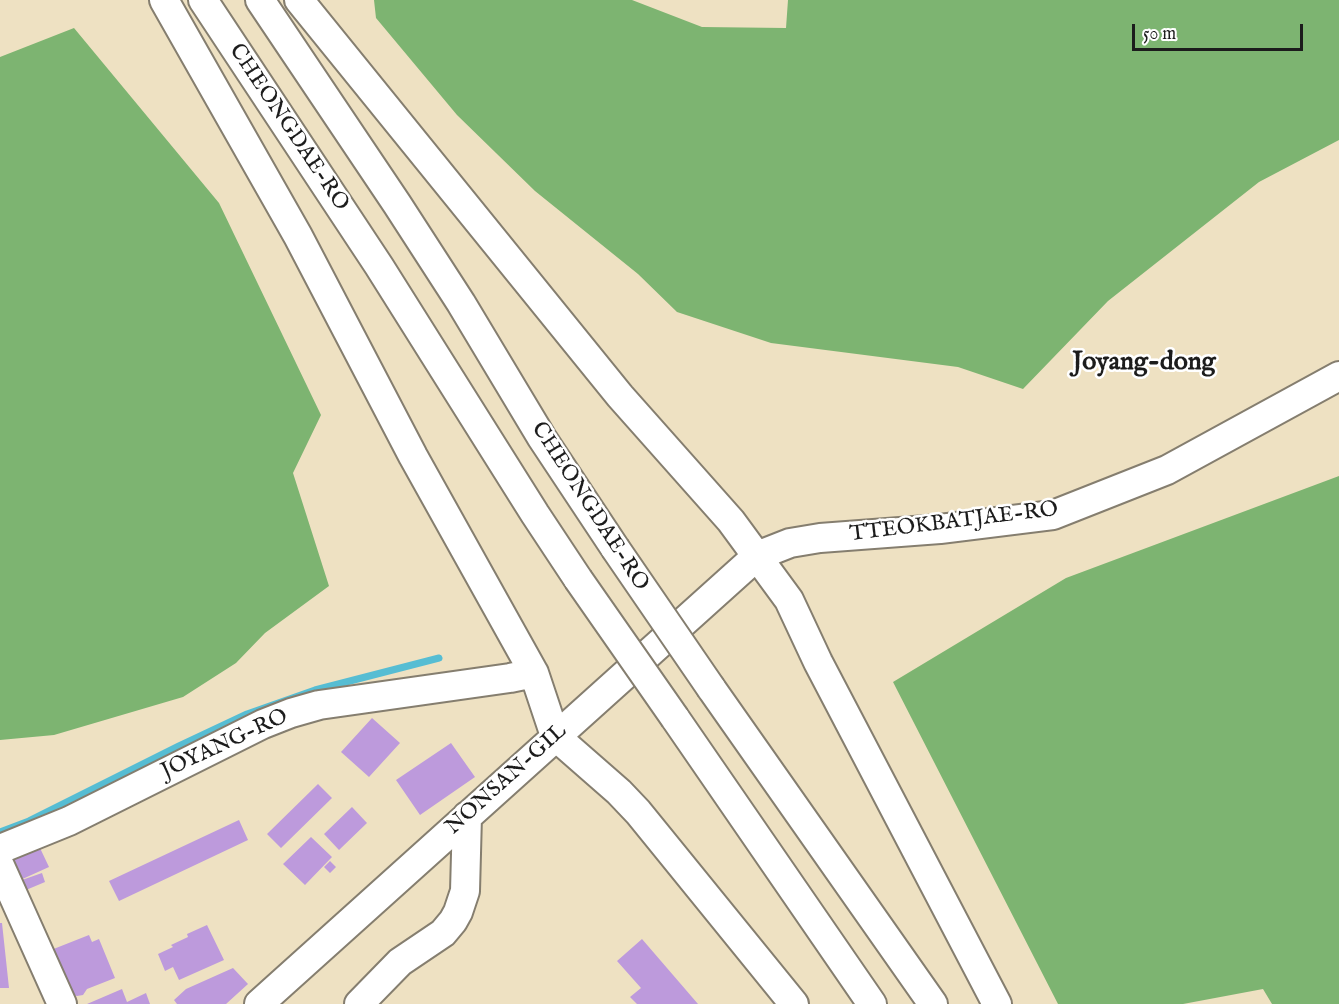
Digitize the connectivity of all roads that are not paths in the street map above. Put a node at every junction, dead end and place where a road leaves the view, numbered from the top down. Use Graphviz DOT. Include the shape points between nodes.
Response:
graph roads {
  1 [pos="164,0"];
  2 [pos="203,0"];
  3 [pos="260,0"];
  4 [pos="299,0"];
  5 [pos="1339,376"];
  6 [pos="757,556"];
  7 [pos="534,673"];
  8 [pos="555,736"];
  9 [pos="467,816"];
  10 [pos="0,849"];
  11 [pos="0,866"];
  12 [pos="62,1004"];
  13 [pos="259,1004"];
  14 [pos="359,1004"];
  15 [pos="794,1004"];
  16 [pos="872,1004"];
  17 [pos="933,1004"];
  18 [pos="997,1004"];
  1 -- 7 [label="street" via="298,236 412,456"];
  2 -- 16 [label="street, CHEONGDAE-RO, bridge" via="379,266 578,579"];
  3 -- 17 [label="street, CHEONGDAE-RO, bridge" via="404,214 615,548"];
  4 -- 6 [label="street" via="620,396 731,521"];
  5 -- 6 [label="street, TTEOKBATJAE-RO" via="1167,470 1053,515 820,538 790,543"];
  6 -- 8 [label="street, NONSAN-GIL"];
  6 -- 18 [label="street" via="789,600"];
  7 -- 8 [label="street"];
  7 -- 10 [label="street, JOYANG-RO" via="291,712 69,821"];
  8 -- 9 [label="street, NONSAN-GIL"];
  8 -- 15 [label="street" via="633,807"];
  9 -- 13 [label="street, NONSAN-GIL"];
  9 -- 14 [label="street" via="466,879 458,912 443,933 400,962"];
  11 -- 12 [label="street"];
}
